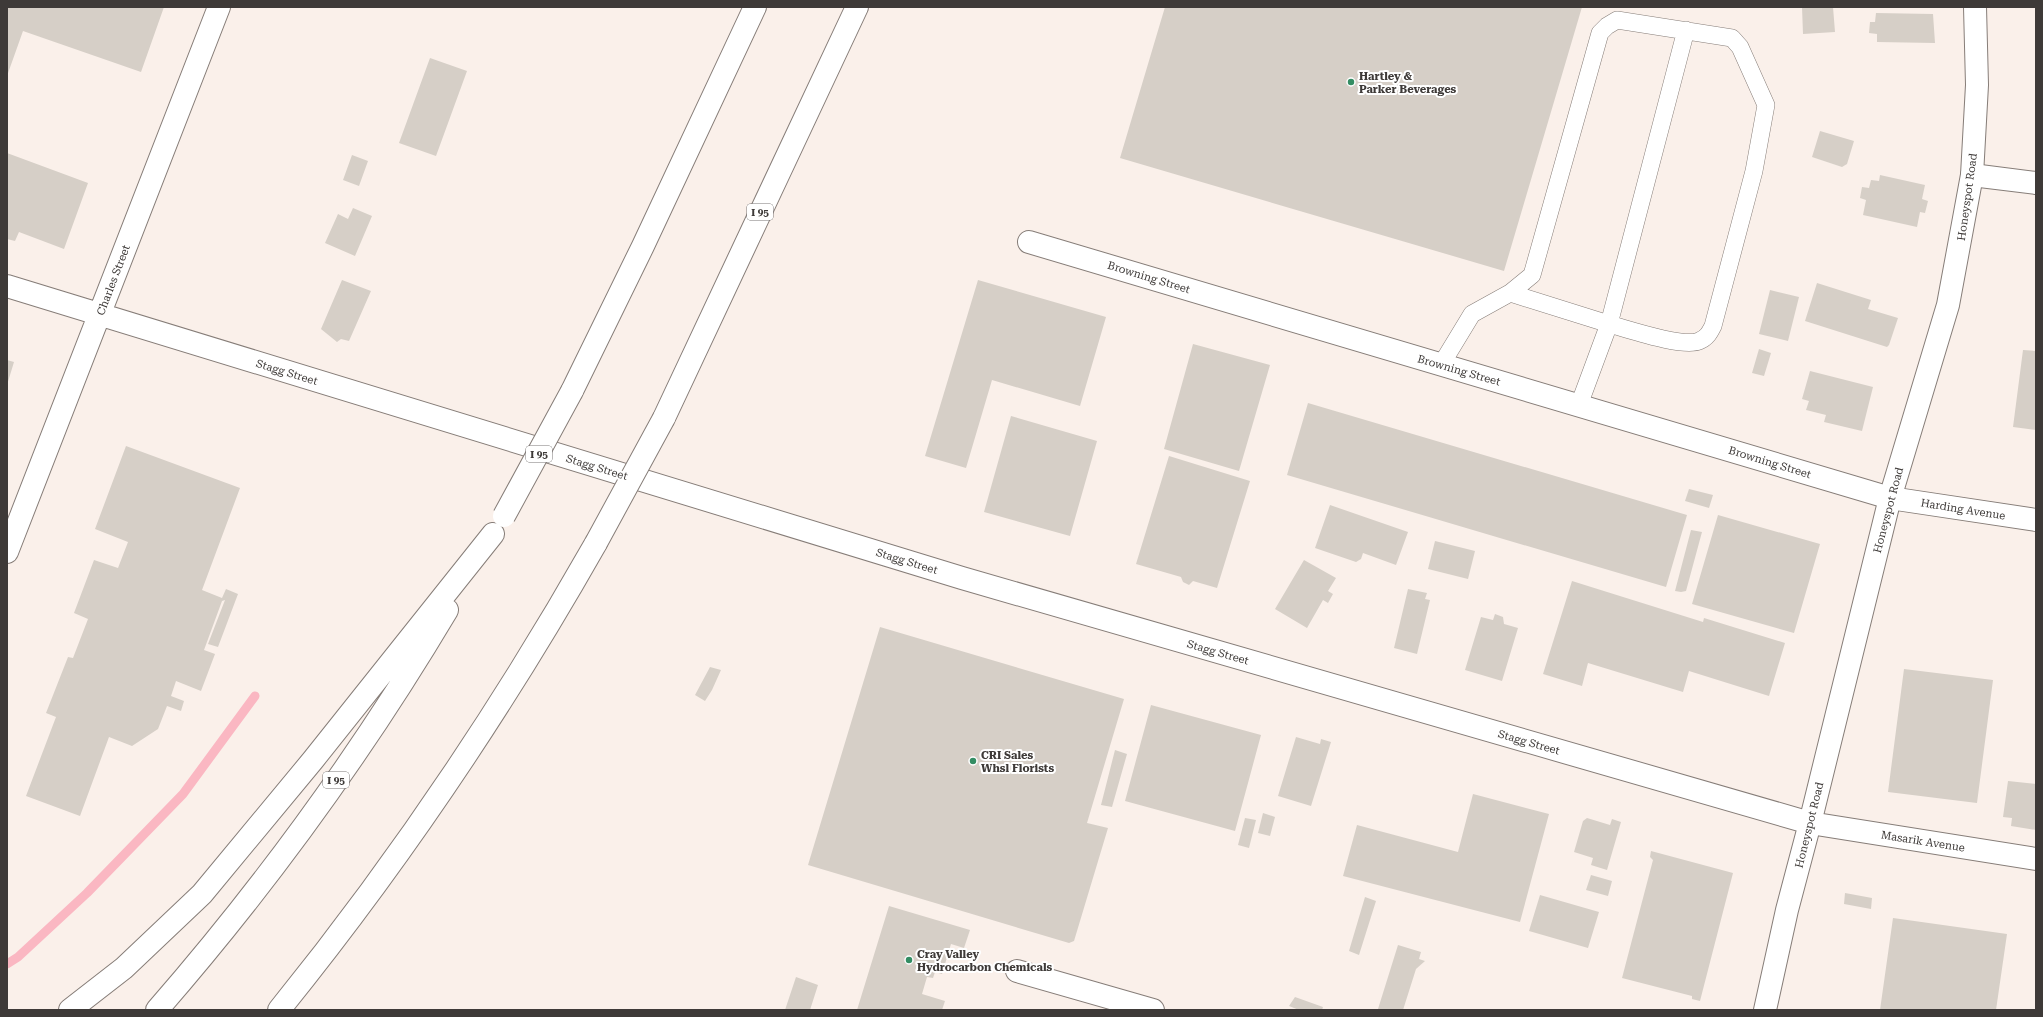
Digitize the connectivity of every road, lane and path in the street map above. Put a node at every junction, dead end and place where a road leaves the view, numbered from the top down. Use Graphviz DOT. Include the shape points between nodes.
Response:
graph roads {
  1 [pos="219,7"];
  2 [pos="755,7"];
  3 [pos="857,7"];
  4 [pos="1975,7"];
  5 [pos="1686,30"];
  6 [pos="1972,175"];
  7 [pos="2036,183"];
  8 [pos="1029,242"];
  9 [pos="7,286"];
  10 [pos="1510,293"];
  11 [pos="100,314"];
  12 [pos="1609,324"];
  13 [pos="1442,365"];
  14 [pos="1579,405"];
  15 [pos="1890,498"];
  16 [pos="2036,520"];
  17 [pos="493,534"];
  18 [pos="7,552"];
  19 [pos="1810,823"];
  20 [pos="2036,859"];
  21 [pos="1017,971"];
  22 [pos="70,1010"];
  23 [pos="157,1010"];
  24 [pos="279,1010"];
  25 [pos="1153,1010"];
  26 [pos="1765,1010"];
  1 -- 11 [label="main road, Charles Street"];
  2 -- 17 [label="main road, I 95, bridge" via="572,391"];
  3 -- 24 [label="main road, I 95, bridge" via="664,418 558,609 441,793 378,882"];
  4 -- 6 [label="main road, Honeyspot Road" via="1977,85"];
  5 -- 10 [label="lane" via="1618,20 1600,33 1532,275"];
  5 -- 12 [label="lane"];
  5 -- 12 [label="lane" via="1732,38 1740,47 1756,79 1766,105 1754,171 1709,335 1686,344"];
  6 -- 7 [label="main road"];
  6 -- 15 [label="main road, Honeyspot Road" via="1948,305"];
  8 -- 13 [label="main road, Browning Street"];
  9 -- 11 [label="main road, Stagg Street"];
  10 -- 12 [label="lane"];
  10 -- 13 [label="lane" via="1472,314"];
  11 -- 18 [label="main road, Charles Street"];
  11 -- 19 [label="main road, Stagg Street" via="962,578"];
  12 -- 14 [label="lane"];
  13 -- 14 [label="main road, Browning Street"];
  14 -- 15 [label="main road, Browning Street"];
  15 -- 16 [label="main road, Harding Avenue"];
  15 -- 19 [label="main road, Honeyspot Road"];
  17 -- 22 [label="main road" via="313,760 202,894 124,968"];
  17 -- 23 [label="main road, I 95" via="434,632 306,823 235,916"];
  19 -- 20 [label="main road, Masarik Avenue"];
  19 -- 26 [label="main road, Honeyspot Road" via="1787,910"];
  21 -- 25 [label="main road"];
}
